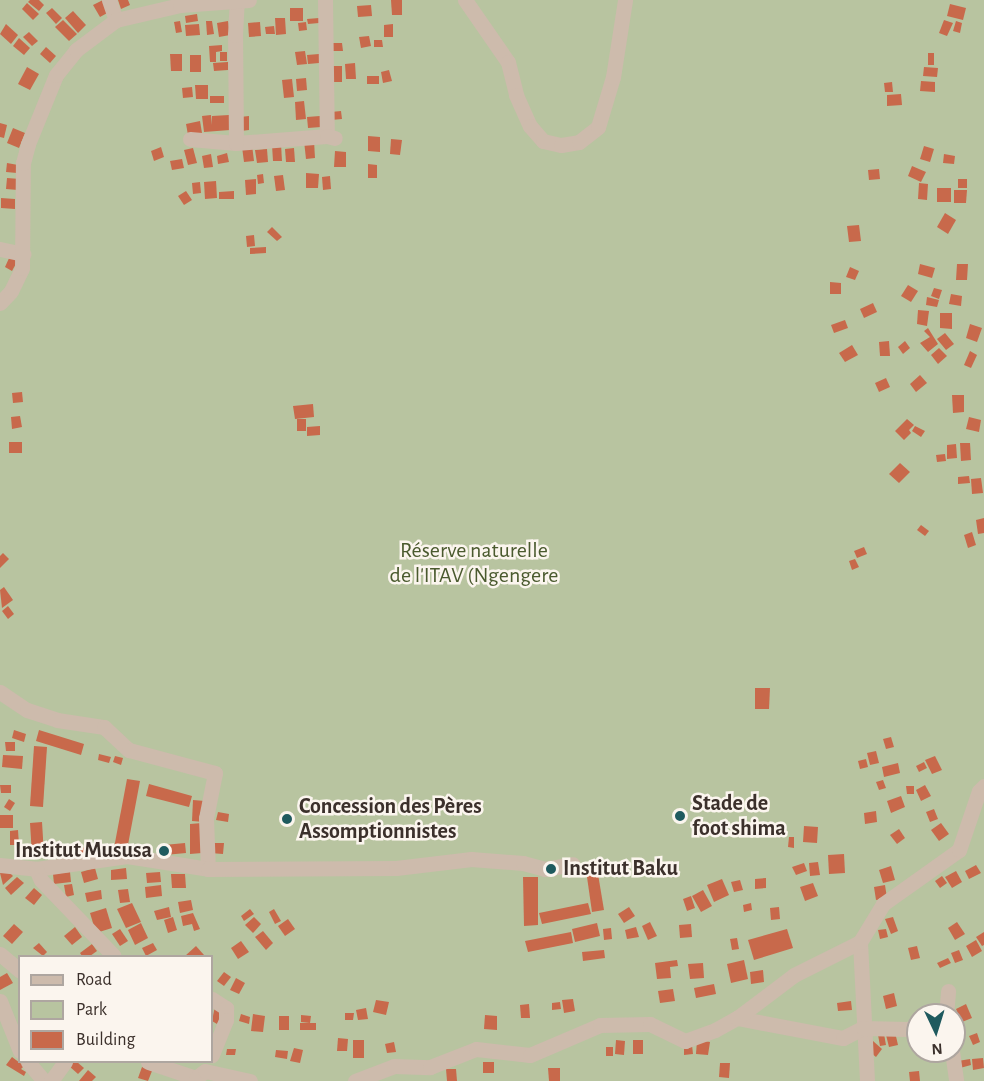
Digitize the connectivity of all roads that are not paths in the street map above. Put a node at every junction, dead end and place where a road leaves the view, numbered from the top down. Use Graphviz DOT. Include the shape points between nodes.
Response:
graph roads {
  1 [pos="109,0"];
  2 [pos="241,0"];
  3 [pos="325,0"];
  4 [pos="465,0"];
  5 [pos="625,0"];
  6 [pos="116,20"];
  7 [pos="190,139"];
  8 [pos="236,143"];
  9 [pos="0,249"];
  10 [pos="23,254"];
  11 [pos="0,303"];
  12 [pos="0,692"];
  13 [pos="984,786"];
  14 [pos="573,864"];
  15 [pos="0,865"];
  16 [pos="36,869"];
  17 [pos="207,869"];
  18 [pos="860,942"];
  19 [pos="0,954"];
  20 [pos="112,955"];
  21 [pos="18,969"];
  22 [pos="948,991"];
  23 [pos="213,1000"];
  24 [pos="0,1001"];
  25 [pos="947,1003"];
  26 [pos="737,1018"];
  27 [pos="863,1028"];
  28 [pos="906,1029"];
  29 [pos="18,1046"];
  30 [pos="213,1052"];
  31 [pos="29,1063"];
  32 [pos="64,1063"];
  33 [pos="153,1063"];
  34 [pos="954,1063"];
  35 [pos="201,1073"];
  36 [pos="430,1074"];
  37 [pos="44,1081"];
  38 [pos="51,1081"];
  39 [pos="250,1081"];
  40 [pos="355,1081"];
  41 [pos="867,1081"];
  42 [pos="956,1081"];
  1 -- 6 [label="street"];
  2 -- 6 [label="street" via="180,5"];
  2 -- 8 [label="street" via="235,34"];
  3 -- 8 [label="street" via="331,137"];
  4 -- 5 [label="street" via="508,62 516,95 530,126 543,141 561,146 579,142 598,127 613,77"];
  6 -- 10 [label="street" via="76,50 56,75 34,126 23,163"];
  7 -- 8 [label="street"];
  9 -- 10 [label="street"];
  10 -- 11 [label="street" via="18,279"];
  12 -- 17 [label="street" via="27,710 57,720 104,727 129,750 215,773 206,818"];
  13 -- 18 [label="street" via="959,850 883,904"];
  14 -- 17 [label="street" via="545,869 524,863 471,859 396,867"];
  15 -- 16 [label="street"];
  16 -- 17 [label="street" via="127,856"];
  16 -- 20 [label="street" via="41,880"];
  18 -- 26 [label="street" via="794,975"];
  18 -- 27 [label="street"];
  19 -- 21 [label="street"];
  22 -- 25 [label="street"];
  23 -- 30 [label="street" via="226,1008 226,1020"];
  24 -- 29 [label="street"];
  26 -- 27 [label="street" via="843,1038"];
  26 -- 36 [label="street" via="685,1041 650,1024 600,1025 530,1055 477,1048"];
  27 -- 28 [label="street"];
  27 -- 41 [label="street"];
  31 -- 37 [label="street"];
  32 -- 38 [label="street"];
  33 -- 35 [label="street"];
  34 -- 42 [label="street"];
  35 -- 39 [label="street"];
  36 -- 40 [label="street" via="394,1066"];
}
